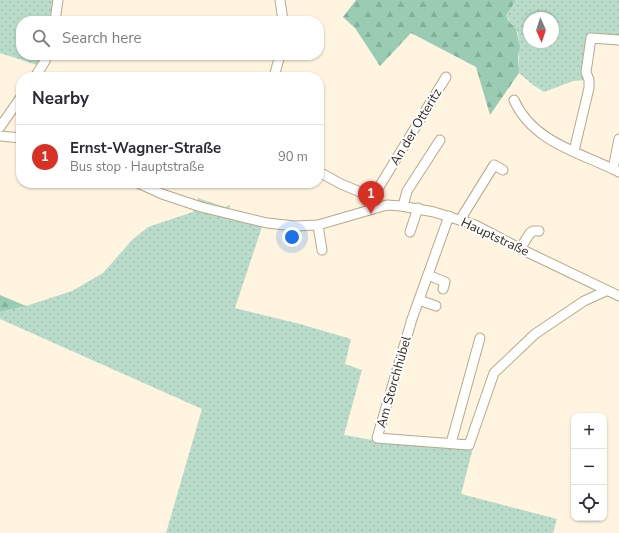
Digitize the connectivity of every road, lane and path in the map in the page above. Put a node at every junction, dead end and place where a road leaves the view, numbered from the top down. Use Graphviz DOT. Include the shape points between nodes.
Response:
graph roads {
  1 [pos="58,0"];
  2 [pos="280,0"];
  3 [pos="56,16"];
  4 [pos="282,16"];
  5 [pos="619,40"];
  6 [pos="45,60"];
  7 [pos="279,60"];
  8 [pos="38,72"];
  9 [pos="275,72"];
  10 [pos="446,77"];
  11 [pos="514,100"];
  12 [pos="16,104"];
  13 [pos="0,127"];
  14 [pos="0,136"];
  15 [pos="16,138"];
  16 [pos="619,139"];
  17 [pos="440,140"];
  18 [pos="574,151"];
  19 [pos="503,170"];
  20 [pos="616,171"];
  21 [pos="324,175"];
  22 [pos="149,188"];
  23 [pos="373,197"];
  24 [pos="387,205"];
  25 [pos="403,206"];
  26 [pos="418,208"];
  27 [pos="449,216"];
  28 [pos="460,220"];
  29 [pos="318,225"];
  30 [pos="539,231"];
  31 [pos="410,232"];
  32 [pos="520,249"];
  33 [pos="322,250"];
  34 [pos="428,275"];
  35 [pos="442,289"];
  36 [pos="606,291"];
  37 [pos="619,296"];
  38 [pos="419,300"];
  39 [pos="436,306"];
  40 [pos="480,338"];
  41 [pos="451,443"];
  1 -- 3 [label="street"];
  2 -- 4 [label="street"];
  5 -- 18 [label="street" via="590,38 586,72 589,88"];
  6 -- 8 [label="street"];
  7 -- 9 [label="street"];
  10 -- 23 [label="street, An der Otteritz"];
  11 -- 18 [label="street" via="518,109 541,134"];
  12 -- 13 [label="street"];
  14 -- 15 [label="street"];
  16 -- 20 [label="street"];
  17 -- 25 [label="street" via="407,191"];
  18 -- 20 [label="street"];
  19 -- 28 [label="street" via="494,165"];
  21 -- 23 [label="street"];
  22 -- 29 [label="street, Hauptstraße" via="201,207 267,223"];
  23 -- 24 [label="street"];
  24 -- 25 [label="street, Hauptstraße"];
  24 -- 29 [label="street, Hauptstraße"];
  25 -- 26 [label="street, Hauptstraße"];
  26 -- 27 [label="street, Hauptstraße"];
  26 -- 31 [label="street"];
  27 -- 28 [label="street, Hauptstraße"];
  27 -- 34 [label="street, Am Storchhübel"];
  28 -- 32 [label="street, Hauptstraße" via="475,225"];
  29 -- 33 [label="street"];
  30 -- 32 [label="street" via="530,233"];
  32 -- 36 [label="street, Hauptstraße"];
  34 -- 35 [label="street" via="445,282"];
  34 -- 38 [label="street, Am Storchhübel"];
  36 -- 37 [label="street, Hauptstraße"];
  36 -- 41 [label="street, Am Storchhübel" via="584,301 534,334 512,355 494,373 469,445"];
  38 -- 39 [label="street"];
  38 -- 41 [label="street, Am Storchhübel" via="377,438"];
  40 -- 41 [label="street"];
}
